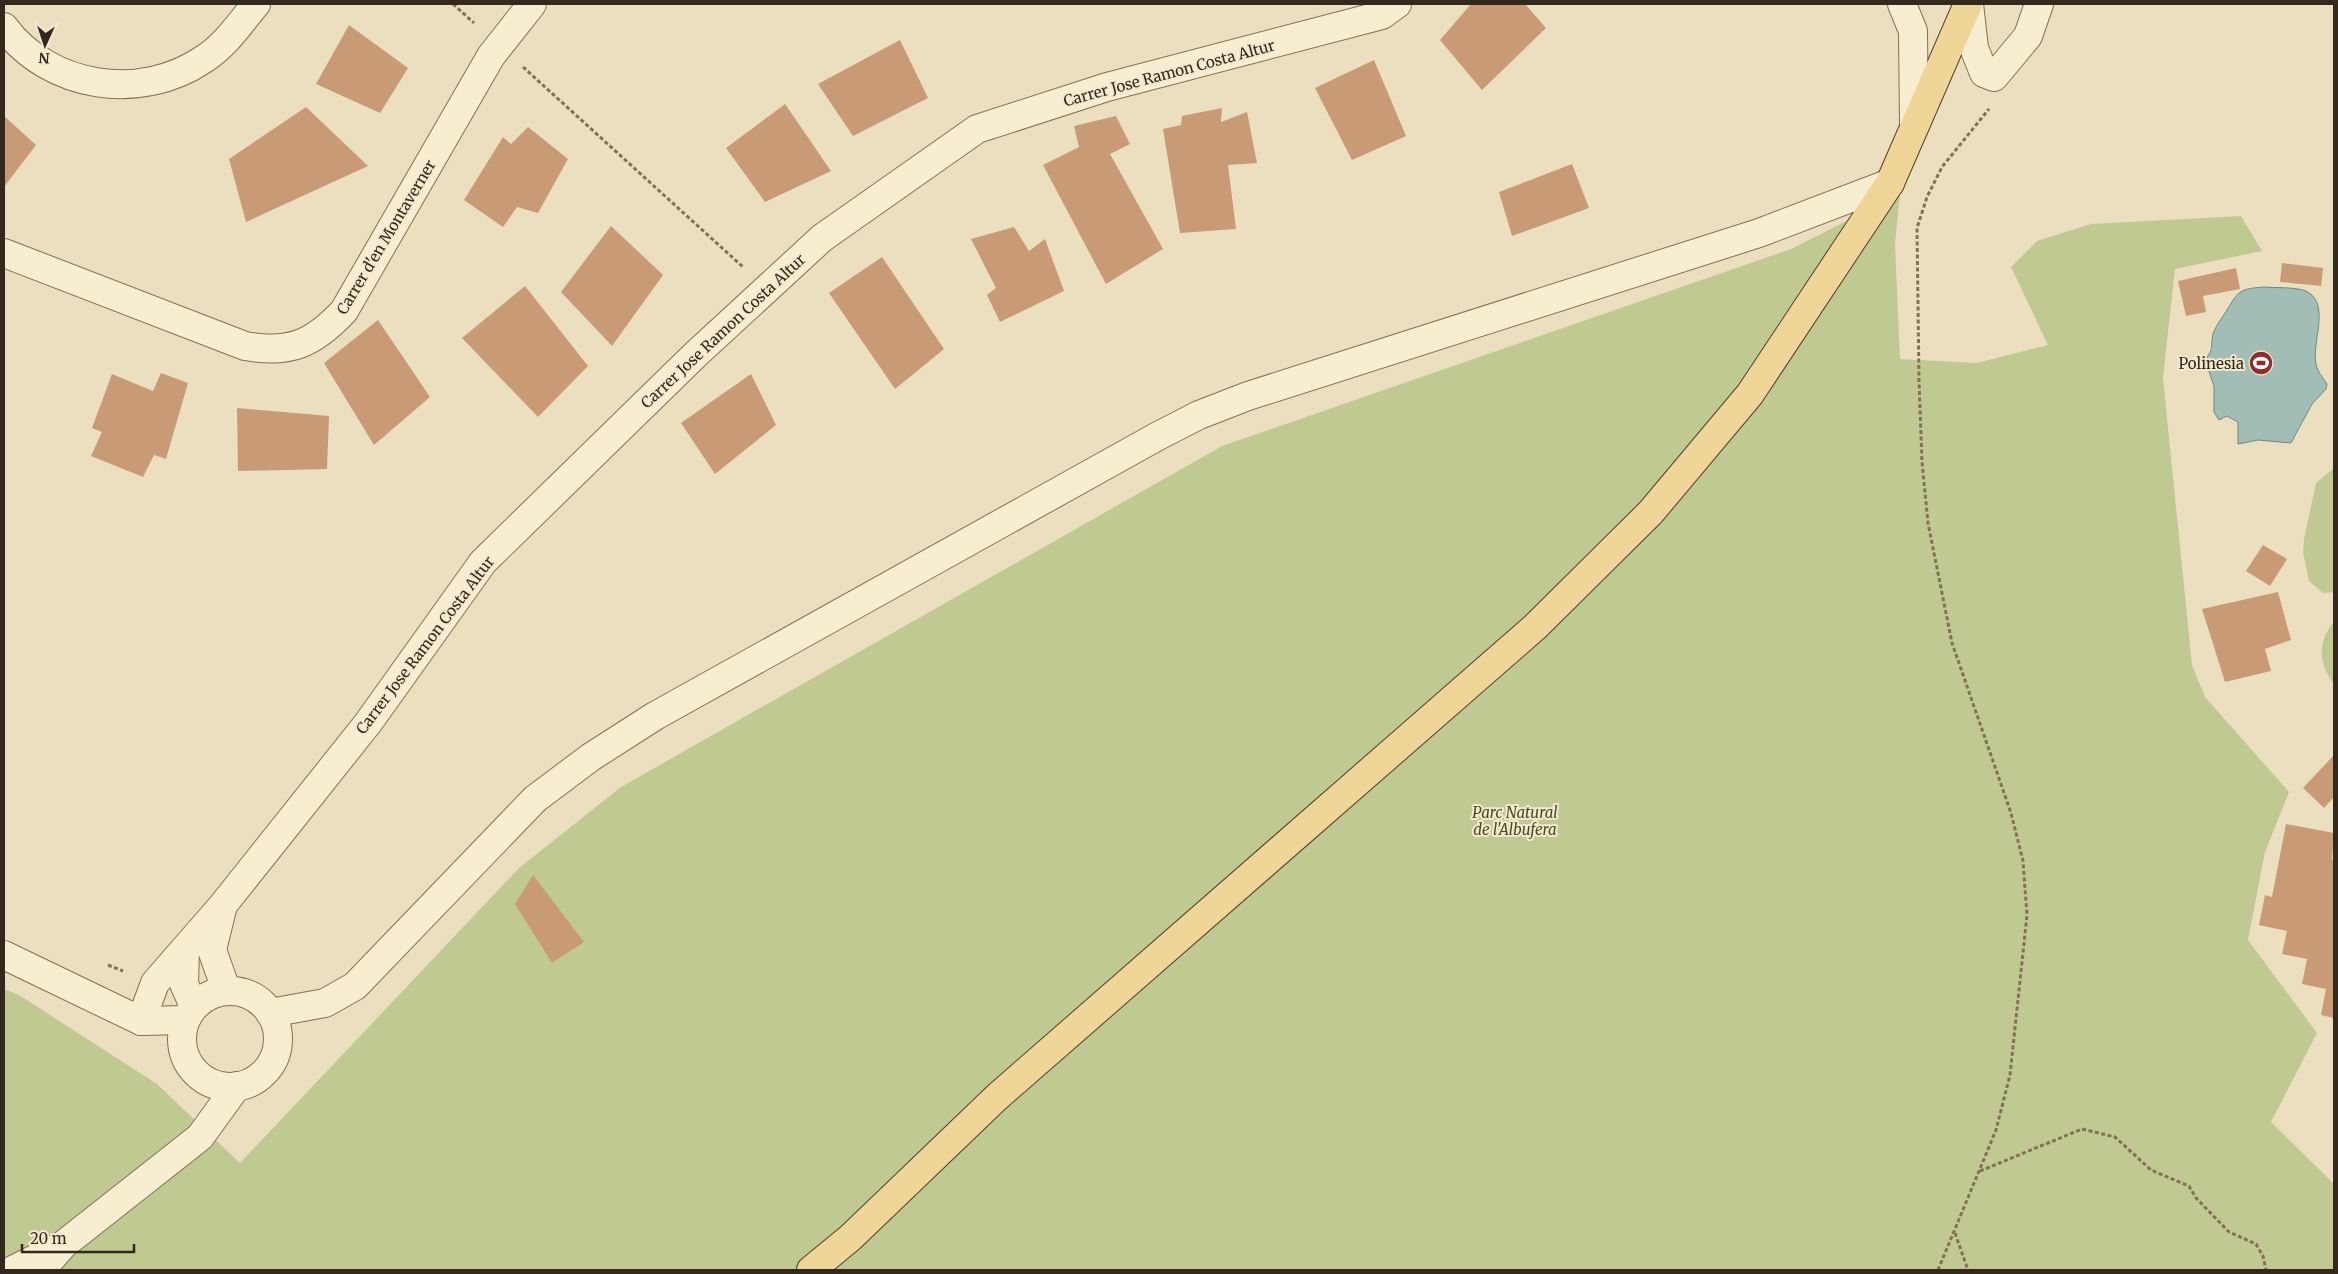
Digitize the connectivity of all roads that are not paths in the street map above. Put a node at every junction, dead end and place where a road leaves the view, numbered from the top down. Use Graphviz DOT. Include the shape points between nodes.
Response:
graph roads {
  1 [pos="256,4"];
  2 [pos="532,4"];
  3 [pos="1397,4"];
  4 [pos="1902,4"];
  5 [pos="1959,4"];
  6 [pos="1968,4"];
  7 [pos="2039,4"];
  8 [pos="4,27"];
  9 [pos="1918,117"];
  10 [pos="1890,183"];
  11 [pos="4,253"];
  12 [pos="222,905"];
  13 [pos="185,949"];
  14 [pos="4,955"];
  15 [pos="224,990"];
  16 [pos="190,1013"];
  17 [pos="270,1013"];
  18 [pos="141,1021"];
  19 [pos="237,1086"];
  20 [pos="850,1238"];
  21 [pos="63,1245"];
  22 [pos="13,1270"];
  23 [pos="41,1270"];
  24 [pos="812,1270"];
  25 [pos="825,1270"];
  1 -- 8 [label="street" via="225,42 204,59 182,72 132,85 80,79 54,69 31,55"];
  2 -- 11 [label="street, Carrer d'en Montaverner" via="499,45 344,311 311,340 269,350 245,346"];
  3 -- 12 [label="street, Carrer Jose Ramon Costa Altur" via="1382,16 1107,87 977,130 822,238 695,355 483,562 368,722"];
  4 -- 9 [label="street" via="1913,31"];
  5 -- 9 [label="street" via="1929,76"];
  6 -- 7 [label="street" via="1974,48 1984,73 1994,77 2028,36"];
  6 -- 9 [label="main road"];
  9 -- 10 [label="main road"];
  10 -- 17 [label="street" via="1759,233 1248,396 1158,436 655,716 599,752 535,799 355,986 325,1003"];
  10 -- 20 [label="main road" via="1750,394 1651,512 1535,626 997,1097"];
  12 -- 13 [label="street, Carrer Jose Ramon Costa Altur"];
  12 -- 15 [label="street, Carrer Jose Ramon Costa Altur" via="212,950"];
  13 -- 16 [label="street" via="184,984"];
  13 -- 18 [label="street, Carrer Jose Ramon Costa Altur" via="155,983"];
  14 -- 18 [label="street"];
  15 -- 16 [label="street" via="208,996"];
  15 -- 17 [label="street" via="252,996"];
  16 -- 18 [label="street"];
  16 -- 19 [label="street" via="182,1034 182,1048 188,1062 208,1082"];
  17 -- 19 [label="street" via="278,1040 275,1057 266,1071 253,1081"];
  19 -- 21 [label="street" via="200,1137"];
  20 -- 24 [label="main road"];
  20 -- 25 [label="main road"];
  21 -- 22 [label="street"];
  21 -- 23 [label="street"];
}
